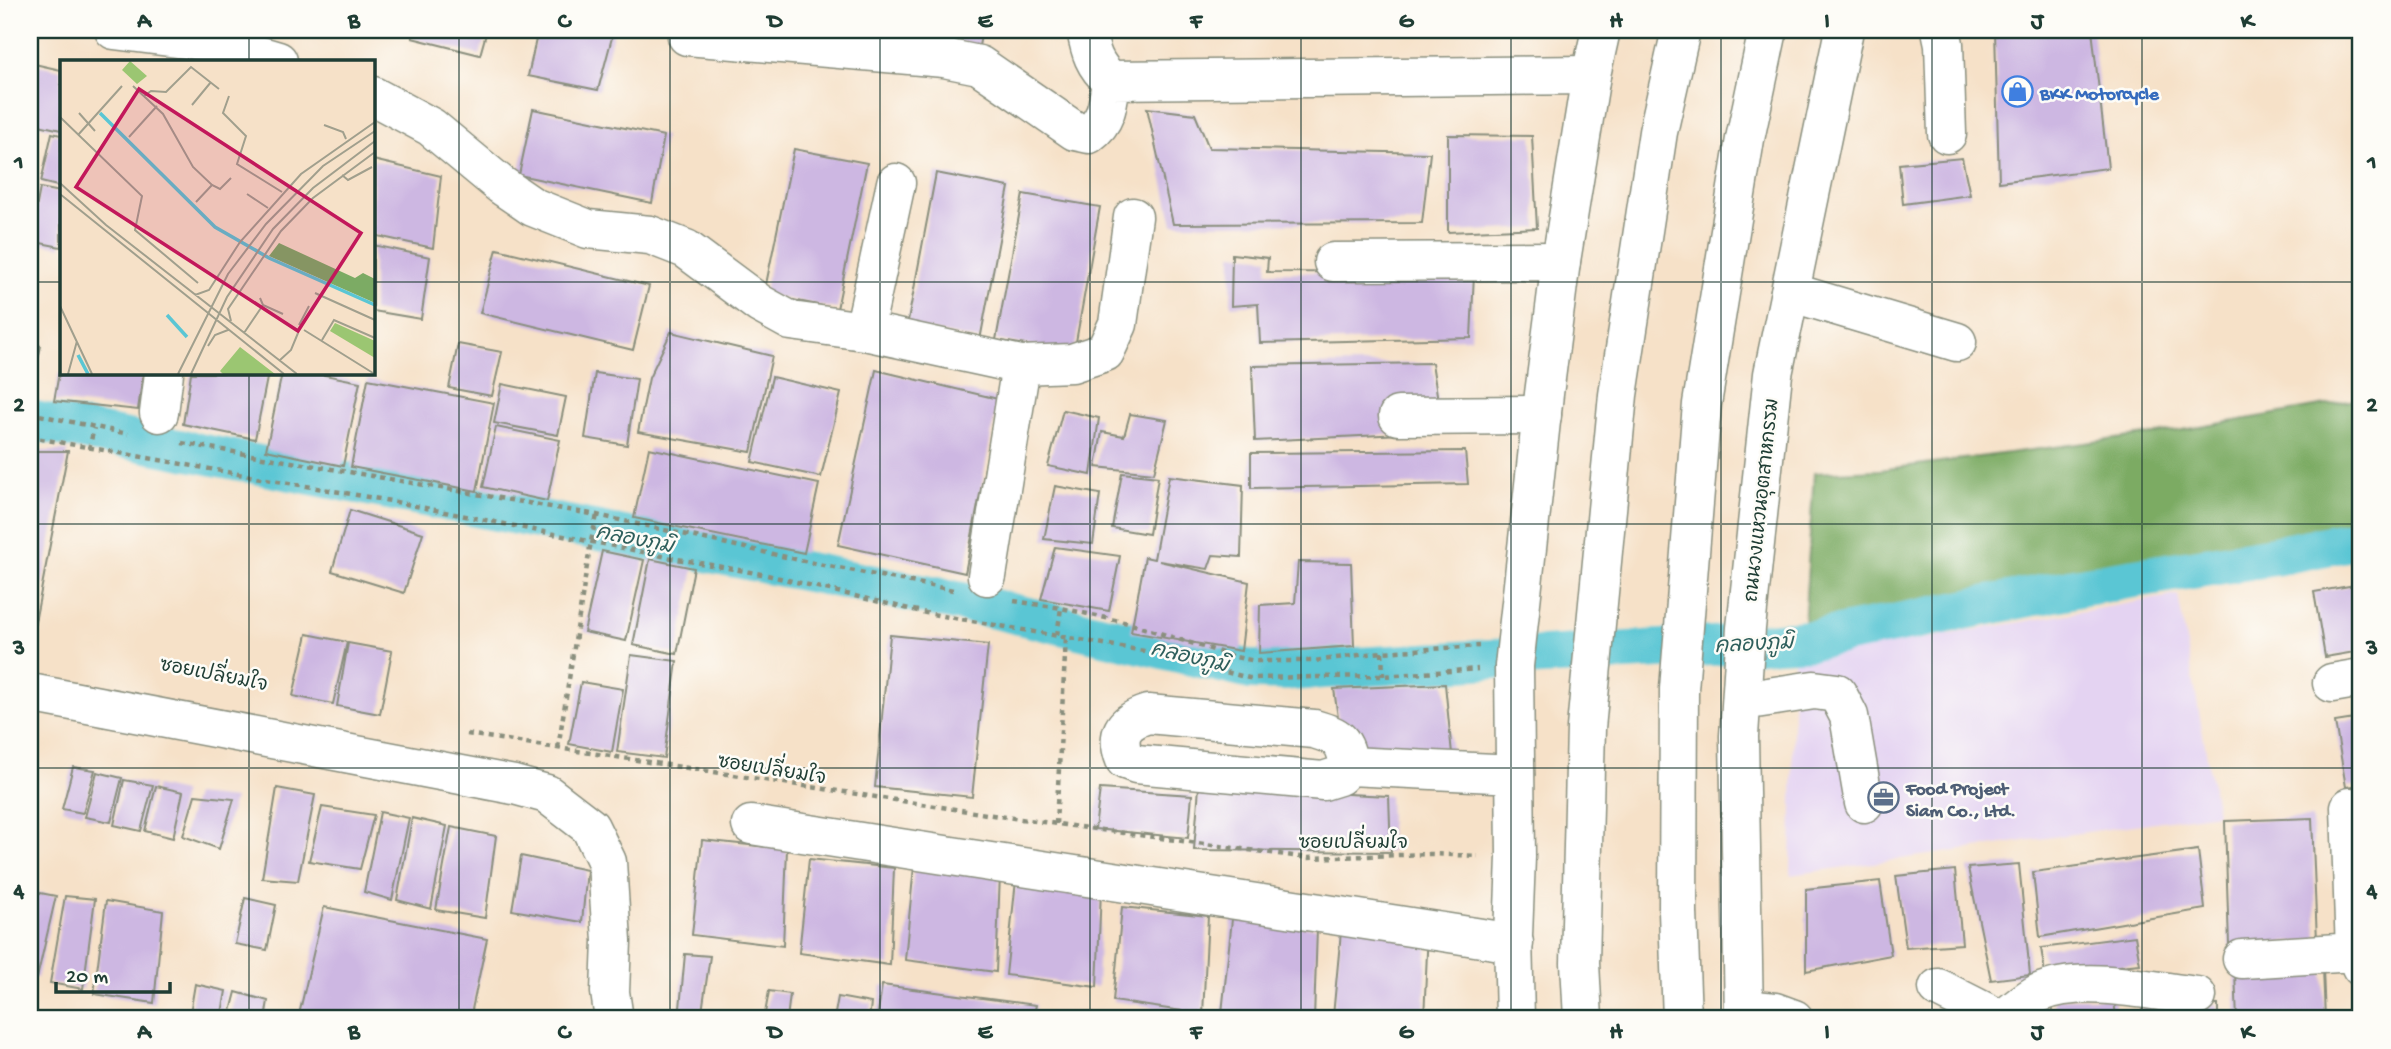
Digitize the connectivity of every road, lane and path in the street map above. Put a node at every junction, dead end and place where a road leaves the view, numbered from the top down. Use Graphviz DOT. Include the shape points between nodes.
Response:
graph roads {
  1 [pos="114,30"];
  2 [pos="1086,30"];
  3 [pos="1601,30"];
  4 [pos="1681,30"];
  5 [pos="1769,30"];
  6 [pos="1844,30"];
  7 [pos="1941,30"];
  8 [pos="687,36"];
  9 [pos="216,52"];
  10 [pos="271,60"];
  11 [pos="1591,75"];
  12 [pos="1111,80"];
  13 [pos="374,97"];
  14 [pos="1947,134"];
  15 [pos="896,183"];
  16 [pos="1133,217"];
  17 [pos="1561,261"];
  18 [pos="1333,262"];
  19 [pos="1790,292"];
  20 [pos="864,331"];
  21 [pos="1957,342"];
  22 [pos="1021,365"];
  23 [pos="164,374"];
  24 [pos="30,413"];
  25 [pos="1398,415"];
  26 [pos="1542,415"];
  27 [pos="94,429"];
  28 [pos="159,430"];
  29 [pos="30,437"];
  30 [pos="89,447"];
  31 [pos="596,518"];
  32 [pos="591,539"];
  33 [pos="986,589"];
  34 [pos="1061,608"];
  35 [pos="1056,635"];
  36 [pos="1066,637"];
  37 [pos="1381,654"];
  38 [pos="1516,655"];
  39 [pos="1383,676"];
  40 [pos="30,693"];
  41 [pos="1742,701"];
  42 [pos="455,732"];
  43 [pos="558,748"];
  44 [pos="1349,766"];
  45 [pos="1516,774"];
  46 [pos="1864,803"];
  47 [pos="2350,807"];
  48 [pos="1056,824"];
  49 [pos="751,825"];
  50 [pos="1516,857"];
  51 [pos="1514,943"];
  52 [pos="2242,959"];
  53 [pos="2358,960"];
  54 [pos="1938,988"];
  55 [pos="2197,996"];
  56 [pos="2123,1003"];
  57 [pos="1744,1014"];
  58 [pos="1516,1018"];
  59 [pos="614,1019"];
  60 [pos="1583,1019"];
  61 [pos="1682,1019"];
  62 [pos="1794,1019"];
  63 [pos="2001,1019"];
  1 -- 9 [label="main road"];
  2 -- 12 [label="main road" via="1091,54"];
  3 -- 11 [label="main road"];
  4 -- 60 [label="main road" via="1658,132 1618,396 1586,728 1580,963"];
  5 -- 61 [label="main road" via="1745,139 1702,404 1679,689"];
  6 -- 19 [label="main road, ถนนวงแหวนอุตสาหกรรม"];
  7 -- 14 [label="main road"];
  8 -- 12 [label="main road" via="944,58 979,65 1075,131 1089,134 1106,115"];
  9 -- 10 [label="main road"];
  11 -- 12 [label="main road"];
  11 -- 17 [label="main road"];
  13 -- 20 [label="main road" via="431,127 533,207 588,229 650,235 686,249 760,304 791,321"];
  15 -- 20 [label="main road"];
  16 -- 22 [label="main road" via="1118,324 1105,352 1072,363"];
  17 -- 18 [label="main road"];
  17 -- 26 [label="main road"];
  19 -- 21 [label="main road"];
  19 -- 41 [label="main road, ถนนวงแหวนอุตสาหกรรม" via="1773,374"];
  20 -- 22 [label="main road"];
  22 -- 33 [label="main road"];
  23 -- 28 [label="main road"];
  24 -- 27 [label="path"];
  25 -- 26 [label="main road"];
  26 -- 38 [label="main road"];
  27 -- 28 [label="path"];
  27 -- 30 [label="path"];
  28 -- 31 [label="path"];
  29 -- 30 [label="path"];
  30 -- 32 [label="path"];
  31 -- 32 [label="path"];
  31 -- 33 [label="path" via="813,563"];
  32 -- 35 [label="path" via="926,613"];
  32 -- 43 [label="path"];
  33 -- 34 [label="path"];
  34 -- 35 [label="path"];
  34 -- 37 [label="path" via="1256,661"];
  35 -- 36 [label="path"];
  36 -- 39 [label="path" via="1249,678"];
  36 -- 48 [label="path"];
  37 -- 38 [label="path"];
  37 -- 39 [label="path"];
  38 -- 39 [label="path"];
  38 -- 45 [label="main road"];
  40 -- 59 [label="main road" via="547,794 590,827 607,862"];
  41 -- 46 [label="main road" via="1814,690 1837,692 1849,716"];
  41 -- 57 [label="main road, ถนนวงแหวนอุตสาหกรรม"];
  42 -- 43 [label="path, ซอยเปลี่ยมใจ"];
  43 -- 48 [label="path, ซอยเปลี่ยมใจ"];
  44 -- 44 [label="main road" via="1339,776 1323,781 1136,764 1125,760 1119,744 1123,729 1148,713 1334,735 1345,745"];
  44 -- 45 [label="main road"];
  45 -- 50 [label="main road"];
  47 -- 53 [label="main road"];
  48 -- 50 [label="path, ซอยเปลี่ยมใจ" via="1308,858"];
  49 -- 51 [label="main road"];
  50 -- 51 [label="main road"];
  51 -- 58 [label="main road"];
  52 -- 53 [label="main road"];
  54 -- 63 [label="main road"];
  55 -- 56 [label="main road"];
  56 -- 63 [label="main road" via="2090,984 2059,986 2037,994"];
  57 -- 62 [label="main road" via="1775,1012"];
}
